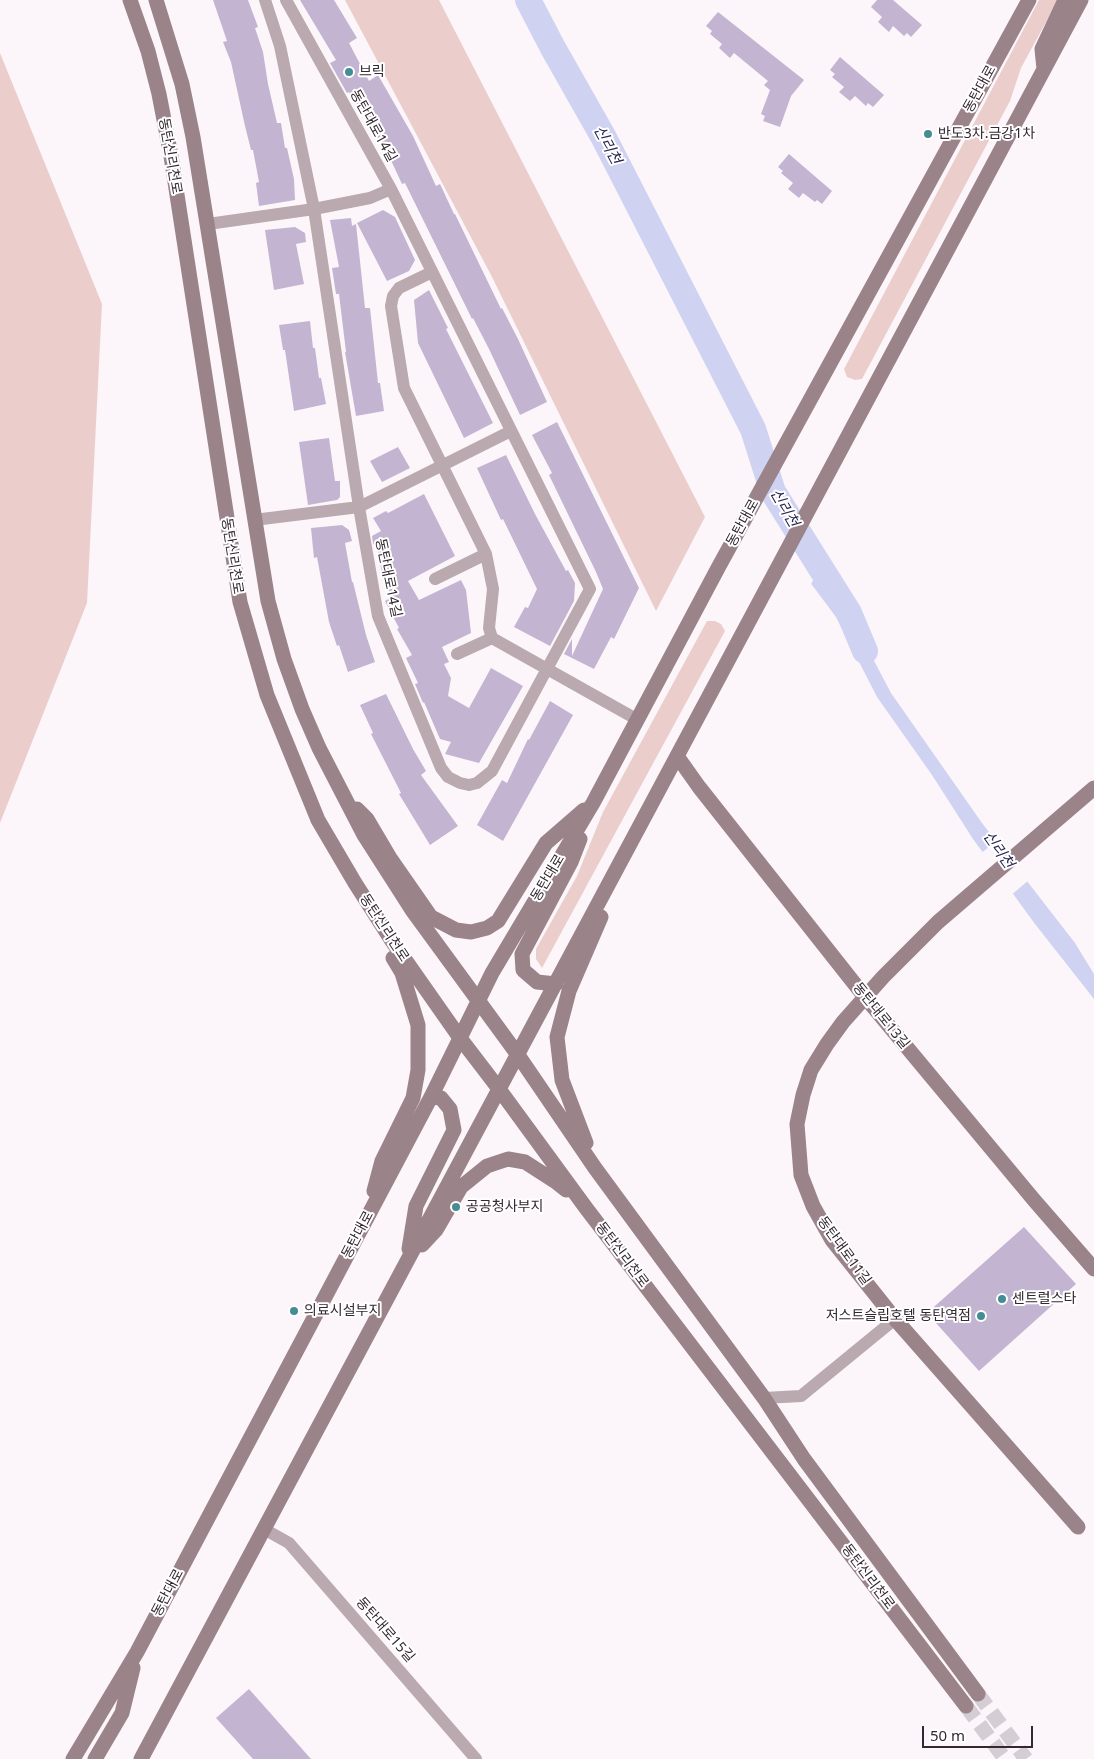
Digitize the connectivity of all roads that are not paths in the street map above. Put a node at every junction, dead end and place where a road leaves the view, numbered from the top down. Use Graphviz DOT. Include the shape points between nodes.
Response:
graph roads {
  1 [pos="130,0"];
  2 [pos="156,0"];
  3 [pos="265,0"];
  4 [pos="286,0"];
  5 [pos="1029,0"];
  6 [pos="1065,0"];
  7 [pos="1081,0"];
  8 [pos="1044,69"];
  9 [pos="390,189"];
  10 [pos="314,209"];
  11 [pos="208,224"];
  12 [pos="432,272"];
  13 [pos="511,431"];
  14 [pos="442,466"];
  15 [pos="359,507"];
  16 [pos="254,520"];
  17 [pos="486,554"];
  18 [pos="435,579"];
  19 [pos="492,638"];
  20 [pos="457,654"];
  21 [pos="547,669"];
  22 [pos="638,720"];
  23 [pos="677,756"];
  24 [pos="1094,788"];
  25 [pos="343,796"];
  26 [pos="593,803"];
  27 [pos="633,839"];
  28 [pos="355,883"];
  29 [pos="556,984"];
  30 [pos="865,997"];
  31 [pos="477,1000"];
  32 [pos="460,1038"];
  33 [pos="518,1055"];
  34 [pos="499,1089"];
  35 [pos="431,1097"];
  36 [pos="595,1168"];
  37 [pos="586,1208"];
  38 [pos="364,1223"];
  39 [pos="408,1261"];
  40 [pos="1094,1269"];
  41 [pos="895,1319"];
  42 [pos="764,1398"];
  43 [pos="1078,1527"];
  44 [pos="264,1529"];
  45 [pos="137,1652"];
  46 [pos="978,1694"];
  47 [pos="966,1706"];
  48 [pos="73,1759"];
  49 [pos="95,1759"];
  50 [pos="141,1759"];
  51 [pos="476,1759"];
  1 -- 28 [label="main road, 동탄신리천로" via="148,51 171,156 240,602 284,738 318,820"];
  2 -- 11 [label="main road, 동탄신리천로" via="182,84"];
  3 -- 10 [label="street, 동탄대로14길" via="280,46"];
  4 -- 9 [label="street, 동탄대로14길"];
  5 -- 22 [label="main road, 동탄대로"];
  6 -- 8 [label="main road" via="1042,49"];
  7 -- 8 [label="main road"];
  8 -- 23 [label="main road"];
  9 -- 10 [label="street" via="370,198"];
  9 -- 12 [label="street, 동탄대로14길"];
  10 -- 11 [label="street"];
  10 -- 15 [label="street, 동탄대로14길"];
  11 -- 16 [label="main road, 동탄신리천로"];
  12 -- 13 [label="street, 동탄대로14길"];
  12 -- 14 [label="street" via="399,288 391,306 404,388"];
  13 -- 14 [label="street"];
  13 -- 21 [label="street, 동탄대로14길" via="590,588"];
  14 -- 15 [label="street"];
  14 -- 17 [label="street"];
  15 -- 16 [label="street"];
  15 -- 21 [label="street, 동탄대로14길" via="378,616 441,768 448,777 468,785 477,783 492,772"];
  16 -- 25 [label="main road, 동탄신리천로" via="268,601 284,659 302,709"];
  17 -- 18 [label="street"];
  17 -- 19 [label="street" via="493,589 489,628"];
  19 -- 20 [label="street"];
  19 -- 21 [label="street"];
  21 -- 22 [label="street"];
  22 -- 26 [label="main road, 동탄대로"];
  23 -- 27 [label="main road"];
  23 -- 30 [label="main road, 동탄대로13길"];
  24 -- 30 [label="main road, 동탄대로11길" via="938,922"];
  25 -- 26 [label="main road" via="367,819 431,917 451,928 472,932 498,921 546,843"];
  25 -- 31 [label="main road, 동탄신리천로" via="387,874"];
  26 -- 29 [label="main road" via="571,862 522,954 523,970 537,982"];
  26 -- 31 [label="main road, 동탄대로"];
  27 -- 29 [label="main road"];
  27 -- 36 [label="main road" via="569,991 557,1037 562,1080"];
  28 -- 32 [label="main road, 동탄신리천로"];
  28 -- 38 [label="main road" via="370,922 402,973 418,1025 414,1098 382,1162"];
  29 -- 33 [label="main road"];
  30 -- 40 [label="main road, 동탄대로13길"];
  30 -- 41 [label="main road, 동탄대로11길" via="826,1044 811,1070 797,1124 798,1150 802,1175 813,1206 832,1240"];
  31 -- 32 [label="main road, 동탄대로"];
  31 -- 33 [label="main road, 동탄신리천로"];
  32 -- 34 [label="main road, 동탄신리천로"];
  32 -- 35 [label="main road, 동탄대로"];
  33 -- 34 [label="main road"];
  33 -- 36 [label="main road, 동탄신리천로"];
  34 -- 37 [label="main road, 동탄신리천로"];
  34 -- 39 [label="main road"];
  35 -- 38 [label="main road, 동탄대로"];
  35 -- 39 [label="main road" via="441,1098 450,1109 454,1130 416,1206"];
  36 -- 42 [label="main road, 동탄신리천로"];
  37 -- 39 [label="main road" via="556,1182 525,1162 508,1160 488,1166 461,1187 436,1230"];
  37 -- 47 [label="main road, 동탄신리천로"];
  38 -- 45 [label="main road, 동탄대로"];
  39 -- 44 [label="main road"];
  41 -- 42 [label="street" via="801,1396"];
  41 -- 43 [label="main road, 동탄대로11길"];
  42 -- 46 [label="main road, 동탄신리천로" via="804,1460"];
  44 -- 50 [label="main road"];
  44 -- 51 [label="street, 동탄대로15길" via="289,1543"];
  45 -- 48 [label="main road, 동탄대로"];
  45 -- 49 [label="main road" via="122,1713"];
}
